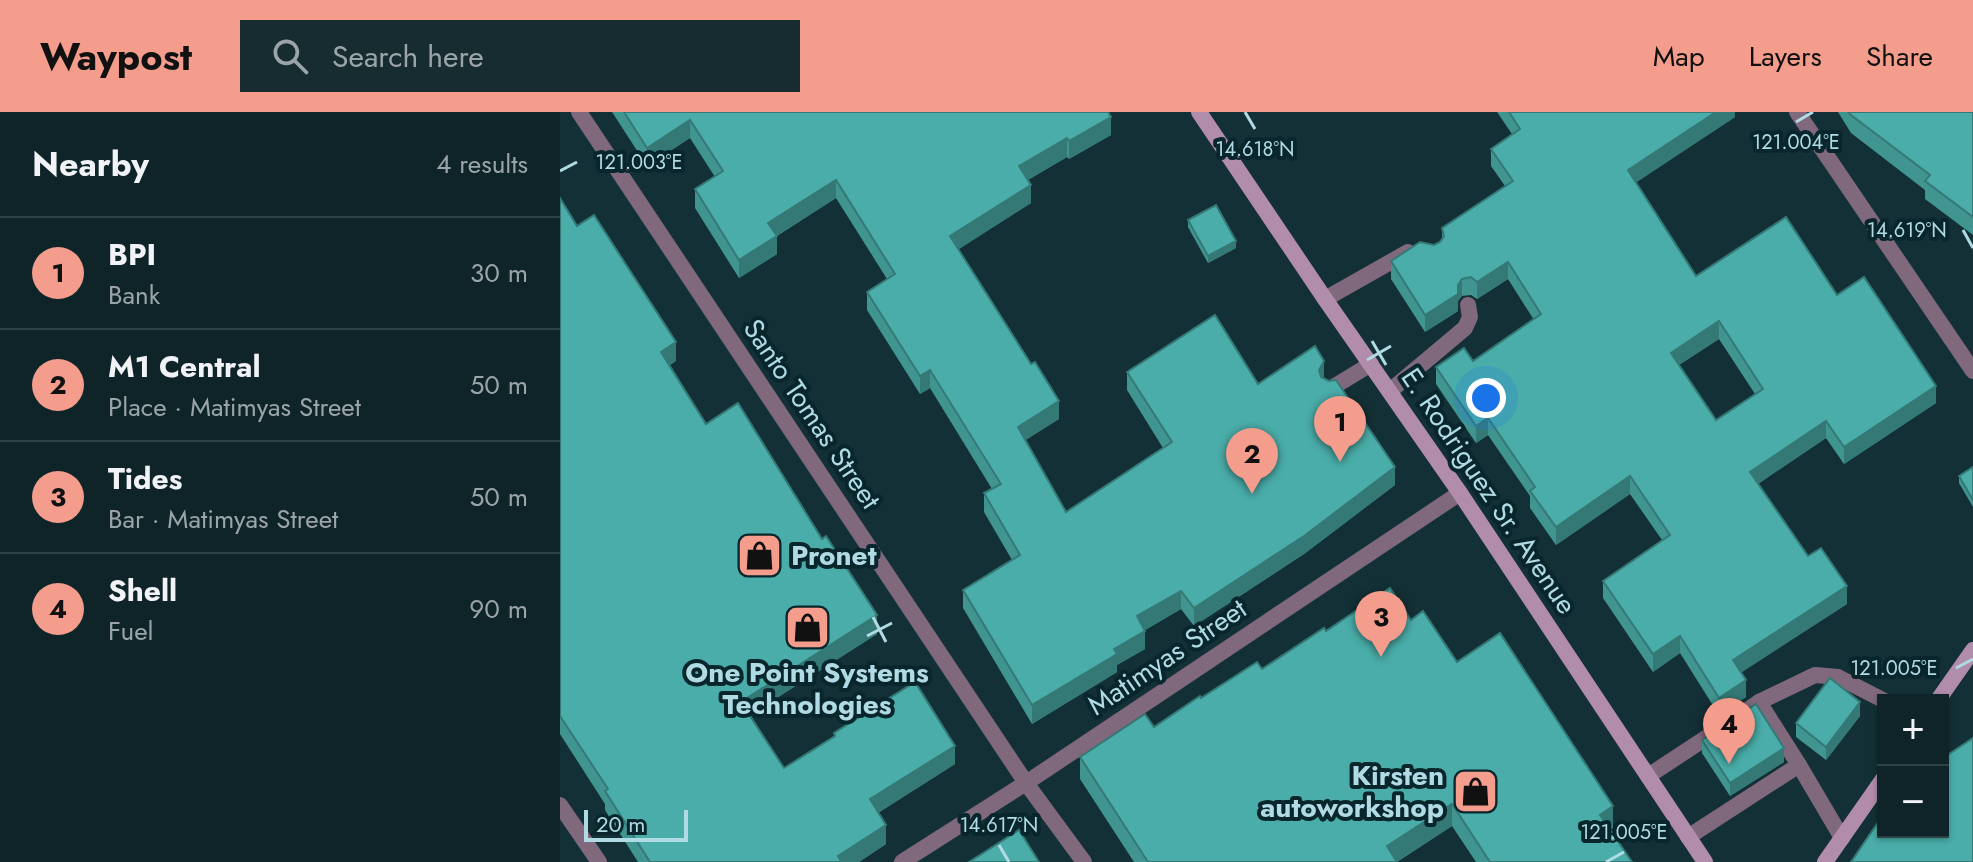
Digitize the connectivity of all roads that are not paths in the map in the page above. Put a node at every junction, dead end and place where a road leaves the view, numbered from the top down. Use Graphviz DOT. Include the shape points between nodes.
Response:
graph roads {
  1 [pos="579,112"];
  2 [pos="1199,112"];
  3 [pos="1797,112"];
  4 [pos="1424,248"];
  5 [pos="1325,299"];
  6 [pos="1468,305"];
  7 [pos="1371,364"];
  8 [pos="1973,371"];
  9 [pos="1330,389"];
  10 [pos="1390,391"];
  11 [pos="1460,493"];
  12 [pos="1973,650"];
  13 [pos="1942,694"];
  14 [pos="1877,697"];
  15 [pos="1759,702"];
  16 [pos="1799,765"];
  17 [pos="1648,776"];
  18 [pos="1026,783"];
  19 [pos="1877,788"];
  20 [pos="560,805"];
  21 [pos="1688,837"];
  22 [pos="1842,838"];
  23 [pos="599,862"];
  24 [pos="902,862"];
  25 [pos="1084,862"];
  26 [pos="1705,862"];
  27 [pos="1825,862"];
  1 -- 18 [label="street, Santo Tomas Street"];
  2 -- 5 [label="main road, E. Rodriguez Sr. Avenue"];
  3 -- 8 [label="street"];
  4 -- 5 [label="street" via="1413,249"];
  5 -- 7 [label="main road, E. Rodriguez Sr. Avenue"];
  6 -- 10 [label="street" via="1465,328"];
  7 -- 9 [label="street"];
  7 -- 10 [label="main road, E. Rodriguez Sr. Avenue"];
  10 -- 11 [label="main road, E. Rodriguez Sr. Avenue"];
  11 -- 17 [label="main road, E. Rodriguez Sr. Avenue"];
  11 -- 18 [label="street, Matimyas Street"];
  12 -- 13 [label="main road"];
  14 -- 15 [label="street" via="1838,677 1815,675"];
  15 -- 16 [label="street"];
  15 -- 17 [label="street"];
  16 -- 21 [label="street"];
  16 -- 22 [label="street"];
  17 -- 21 [label="main road, E. Rodriguez Sr. Avenue"];
  18 -- 24 [label="street, Matimyas Street"];
  18 -- 25 [label="street, Santo Tomas Street"];
  19 -- 22 [label="main road"];
  20 -- 23 [label="street"];
  21 -- 26 [label="main road, E. Rodriguez Sr. Avenue"];
  22 -- 27 [label="main road"];
}
